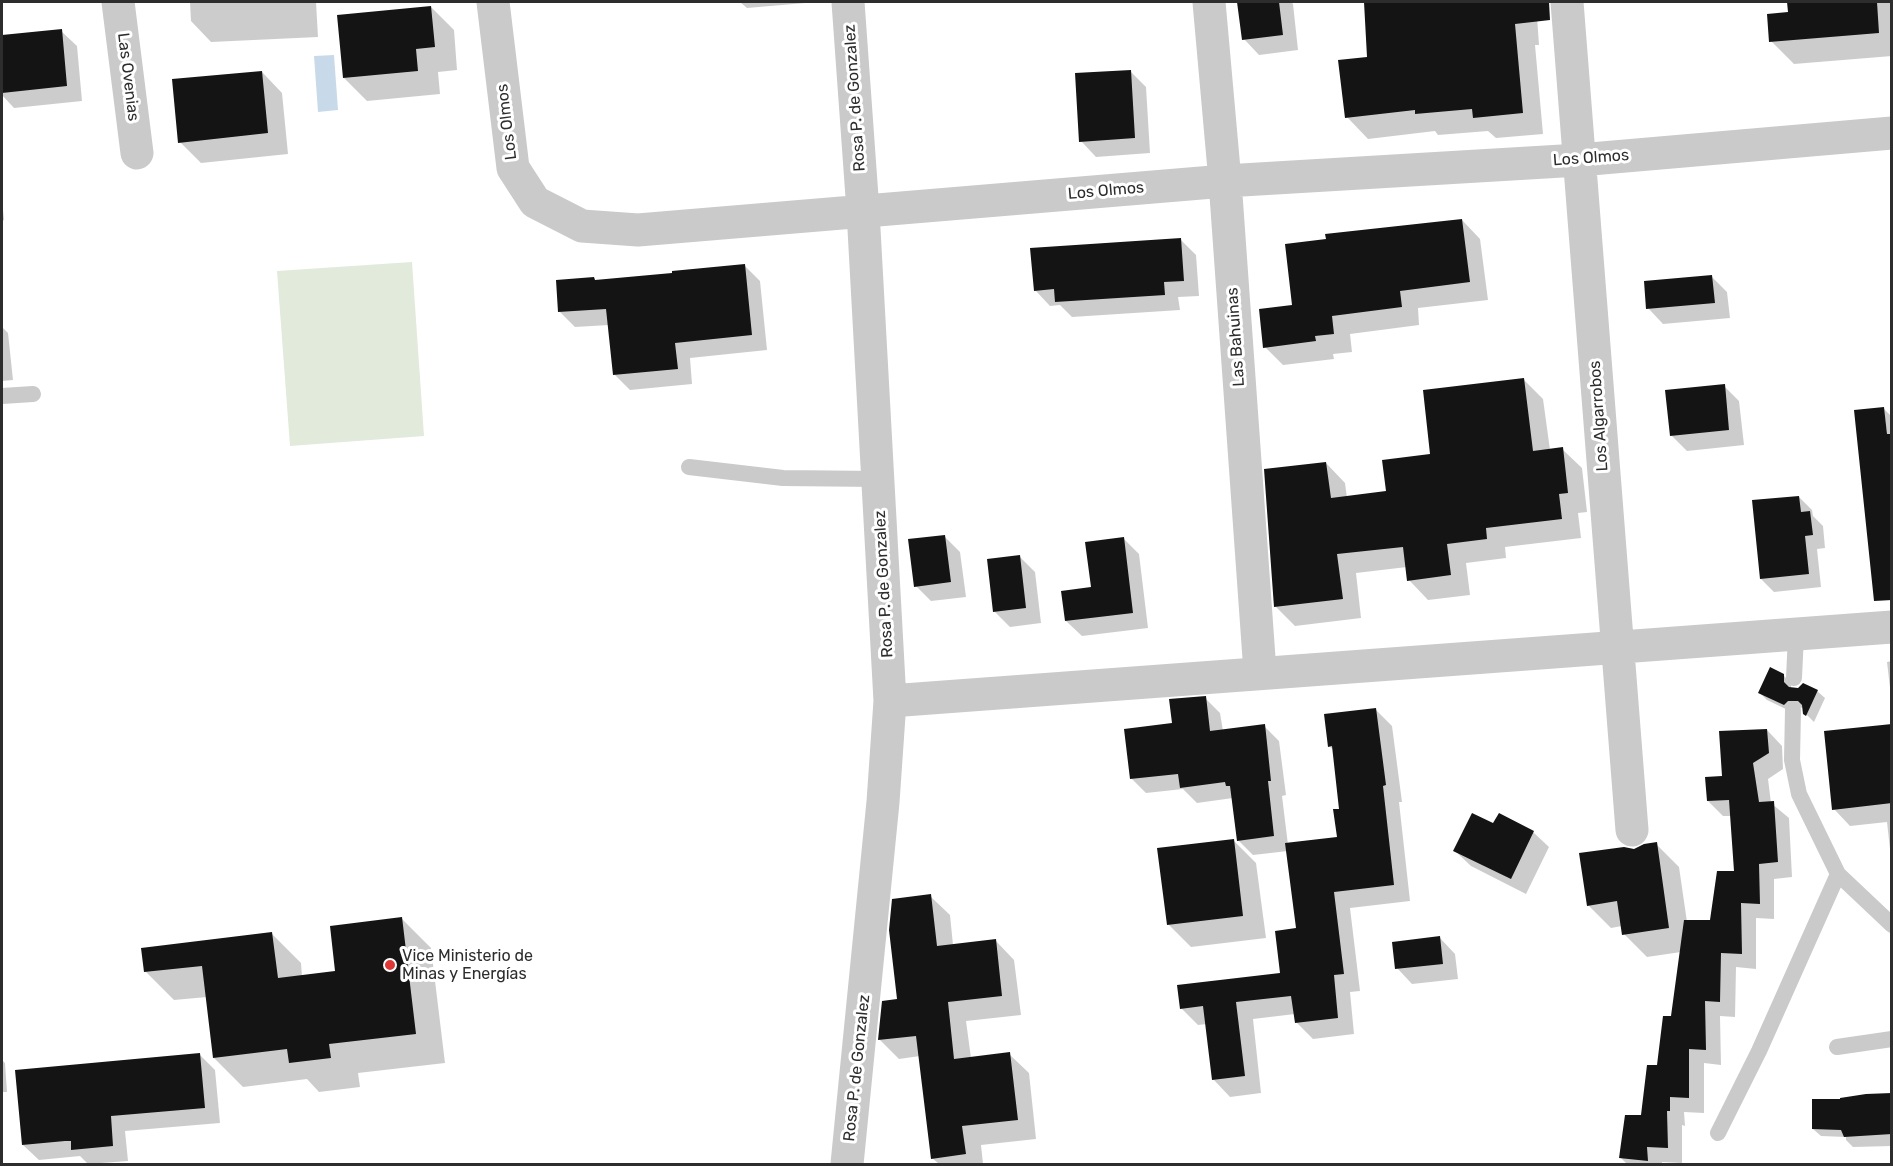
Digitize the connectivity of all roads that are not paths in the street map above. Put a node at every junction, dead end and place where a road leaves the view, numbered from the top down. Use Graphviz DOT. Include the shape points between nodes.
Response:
graph roads {
  1 [pos="118,2"];
  2 [pos="493,2"];
  3 [pos="848,2"];
  4 [pos="1209,2"];
  5 [pos="1567,2"];
  6 [pos="1892,133"];
  7 [pos="137,153"];
  8 [pos="1579,160"];
  9 [pos="1225,181"];
  10 [pos="864,211"];
  11 [pos="33,394"];
  12 [pos="2,396"];
  13 [pos="689,467"];
  14 [pos="878,479"];
  15 [pos="1892,627"];
  16 [pos="1796,635"];
  17 [pos="1617,646"];
  18 [pos="1260,672"];
  19 [pos="1794,678"];
  20 [pos="890,700"];
  21 [pos="1793,710"];
  22 [pos="1632,830"];
  23 [pos="1838,874"];
  24 [pos="1892,925"];
  25 [pos="1892,1039"];
  26 [pos="1837,1047"];
  27 [pos="1718,1133"];
  28 [pos="847,1164"];
  1 -- 7 [label="street, Las Ovenias"];
  2 -- 10 [label="street, Los Olmos" via="513,168 535,202 582,226 638,230"];
  3 -- 10 [label="street, Rosa P. de Gonzalez"];
  4 -- 9 [label="street, Las Bahuinas"];
  5 -- 8 [label="street, Los Algarrobos"];
  6 -- 8 [label="street, Los Olmos"];
  8 -- 9 [label="street, Los Olmos"];
  8 -- 17 [label="street, Los Algarrobos"];
  9 -- 10 [label="street, Los Olmos"];
  9 -- 18 [label="street, Las Bahuinas"];
  10 -- 14 [label="street, Rosa P. de Gonzalez"];
  11 -- 12 [label="lane"];
  13 -- 14 [label="lane" via="783,478"];
  14 -- 20 [label="street, Rosa P. de Gonzalez"];
  15 -- 16 [label="street"];
  16 -- 17 [label="street"];
  16 -- 19 [label="lane"];
  17 -- 18 [label="street"];
  17 -- 22 [label="street, Los Algarrobos"];
  18 -- 20 [label="street"];
  20 -- 28 [label="street, Rosa P. de Gonzalez"];
  21 -- 23 [label="lane" via="1792,760 1799,794"];
  23 -- 24 [label="lane"];
  23 -- 27 [label="lane"];
  25 -- 26 [label="lane"];
}
